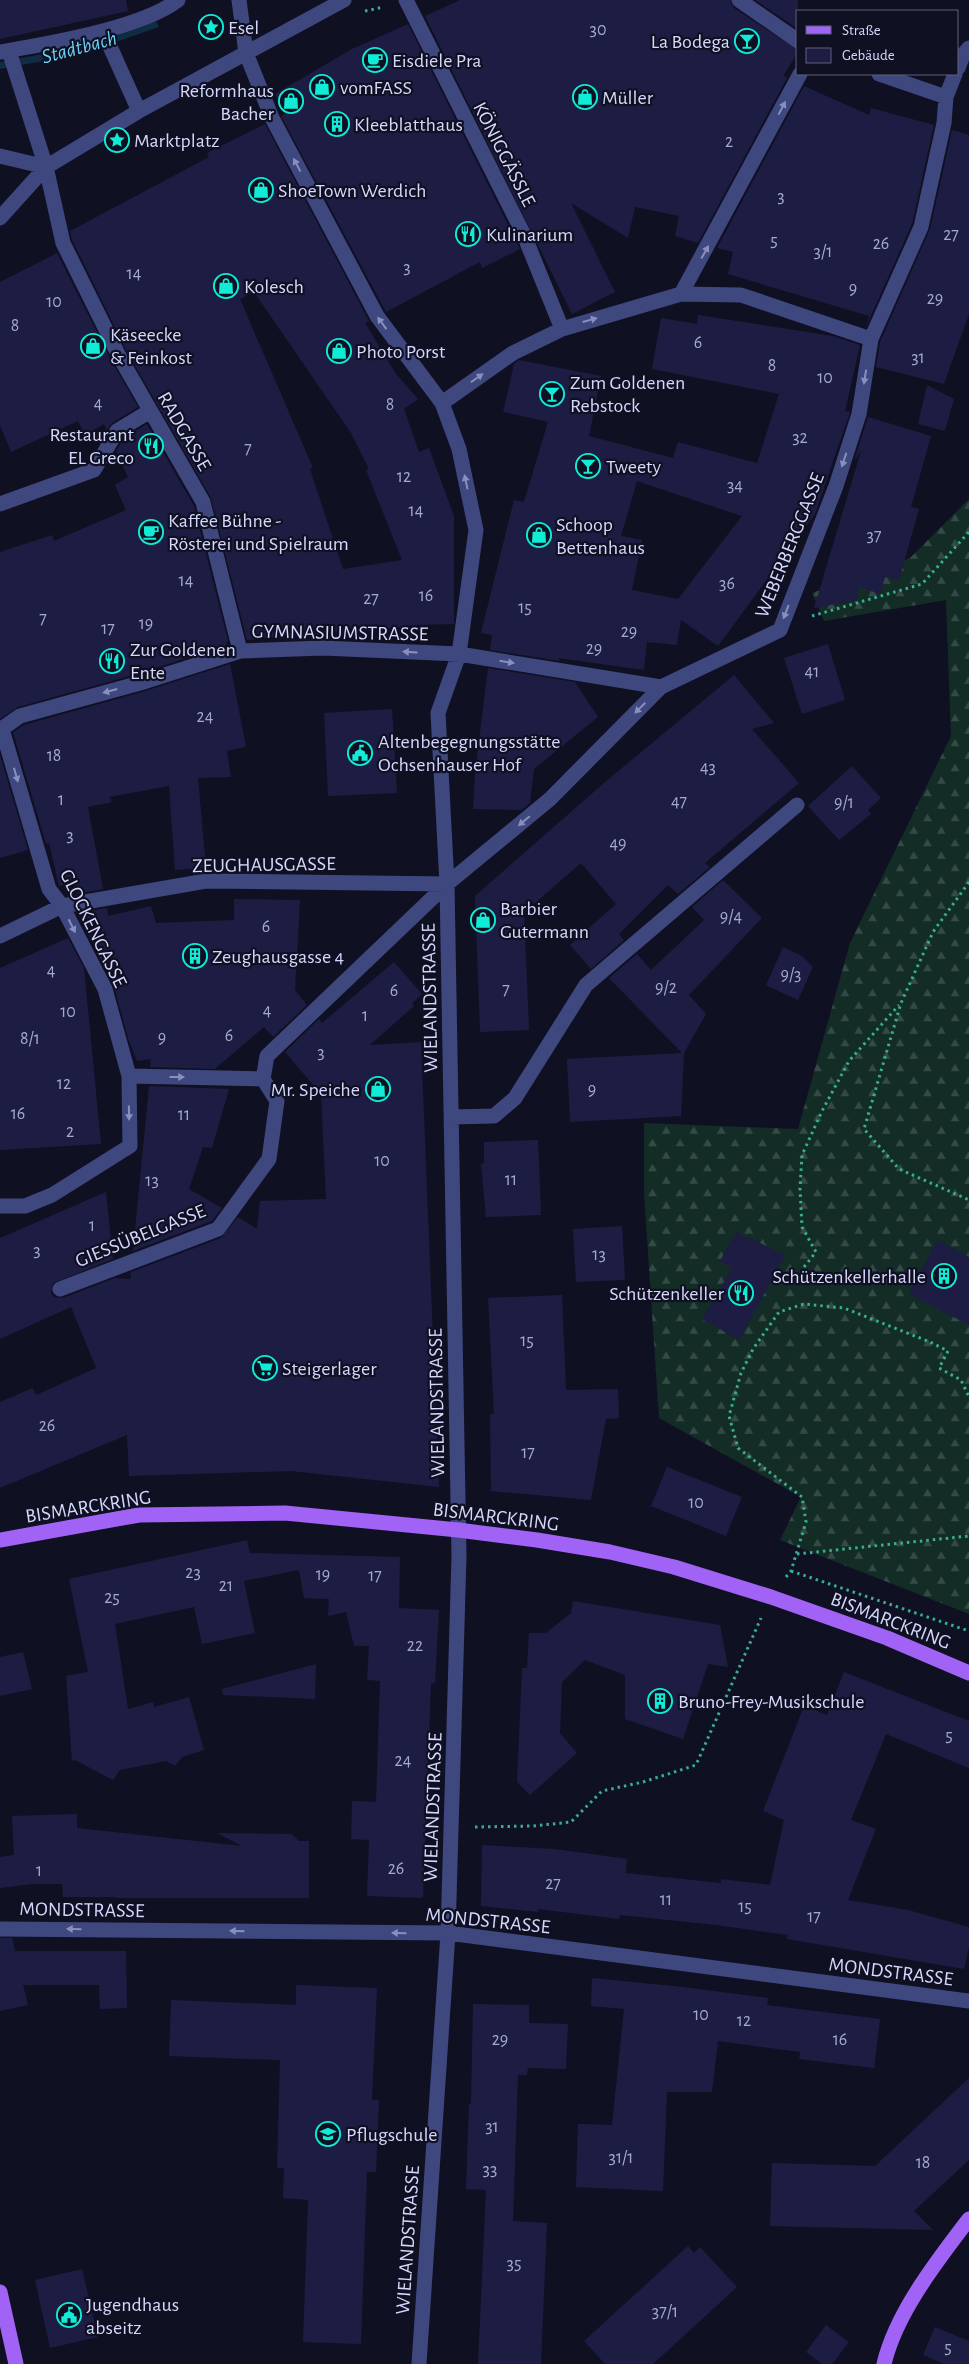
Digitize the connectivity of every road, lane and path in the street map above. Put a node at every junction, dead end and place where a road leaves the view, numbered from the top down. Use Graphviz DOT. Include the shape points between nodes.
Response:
graph roads {
  1 [pos="178,0"];
  2 [pos="344,0"];
  3 [pos="739,0"];
  4 [pos="406,1"];
  5 [pos="240,5"];
  6 [pos="357,14"];
  7 [pos="105,38"];
  8 [pos="796,40"];
  9 [pos="969,48"];
  10 [pos="246,53"];
  11 [pos="8,57"];
  12 [pos="959,65"];
  13 [pos="799,75"];
  14 [pos="882,75"];
  15 [pos="955,75"];
  16 [pos="946,97"];
  17 [pos="139,111"];
  18 [pos="0,156"];
  19 [pos="46,167"];
  20 [pos="0,218"];
  21 [pos="681,294"];
  22 [pos="562,329"];
  23 [pos="871,339"];
  24 [pos="442,403"];
  25 [pos="150,411"];
  26 [pos="0,504"];
  27 [pos="969,532"];
  28 [pos="810,616"];
  29 [pos="240,651"];
  30 [pos="459,654"];
  31 [pos="661,687"];
  32 [pos="1,729"];
  33 [pos="797,805"];
  34 [pos="969,882"];
  35 [pos="447,884"];
  36 [pos="62,906"];
  37 [pos="0,936"];
  38 [pos="901,1002"];
  39 [pos="129,1076"];
  40 [pos="263,1079"];
  41 [pos="451,1117"];
  42 [pos="969,1200"];
  43 [pos="0,1206"];
  44 [pos="804,1267"];
  45 [pos="60,1289"];
  46 [pos="969,1397"];
  47 [pos="458,1530"];
  48 [pos="969,1536"];
  49 [pos="0,1540"];
  50 [pos="797,1554"];
  51 [pos="771,1597"];
  52 [pos="969,1631"];
  53 [pos="969,1673"];
  54 [pos="451,1828"];
  55 [pos="0,1929"];
  56 [pos="448,1933"];
  57 [pos="969,2001"];
  58 [pos="969,2219"];
  59 [pos="0,2292"];
  60 [pos="16,2364"];
  61 [pos="419,2364"];
  62 [pos="884,2364"];
  1 -- 7 [label="street" via="166,10"];
  2 -- 10 [label="street"];
  3 -- 8 [label="street"];
  4 -- 6 [label="path"];
  4 -- 22 [label="street, KÖNIGGÄSSLE" via="524,235"];
  5 -- 10 [label="street"];
  7 -- 11 [label="street"];
  7 -- 17 [label="street"];
  9 -- 12 [label="street"];
  10 -- 17 [label="street"];
  24 -- 10 [label="street, WIELANDSTRASSE, one-way" via="377,316 272,118"];
  11 -- 19 [label="street, RADGASSE"];
  21 -- 13 [label="street, one-way"];
  14 -- 16 [label="street"];
  15 -- 16 [label="street, WEBERBERGGASSE"];
  16 -- 23 [label="street, WEBERBERGGASSE" via="944,123 921,227"];
  17 -- 19 [label="street"];
  18 -- 19 [label="street"];
  19 -- 20 [label="street"];
  19 -- 25 [label="street, RADGASSE" via="63,243"];
  22 -- 21 [label="street, one-way"];
  21 -- 23 [label="street" via="741,295"];
  24 -- 22 [label="street, one-way" via="513,353"];
  23 -- 31 [label="street, WEBERBERGGASSE, one-way" via="859,414 836,486 780,630"];
  30 -- 24 [label="street, WIELANDSTRASSE, one-way" via="476,530 459,449"];
  25 -- 26 [label="street" via="117,431 94,470"];
  25 -- 29 [label="street, RADGASSE" via="203,502"];
  27 -- 28 [label="path" via="922,584"];
  30 -- 29 [label="street, GYMNASIUMSTRASSE, one-way" via="323,648"];
  29 -- 32 [label="street, GYMNASIUMSTRASSE, one-way" via="20,716"];
  30 -- 31 [label="street, GYMNASIUMSTRASSE, one-way"];
  30 -- 35 [label="street, WIELANDSTRASSE" via="438,713"];
  31 -- 35 [label="street, WEBERBERGGASSE, one-way" via="550,799"];
  32 -- 36 [label="street, GLOCKENGASSE, one-way" via="49,889"];
  33 -- 41 [label="street" via="586,985 515,1098 494,1116"];
  34 -- 38 [label="path" via="933,932"];
  35 -- 36 [label="street, ZEUGHAUSGASSE" via="206,881"];
  35 -- 40 [label="street" via="267,1056"];
  35 -- 41 [label="street, WIELANDSTRASSE"];
  36 -- 37 [label="street, ZEUGHAUSGASSE"];
  36 -- 39 [label="street, GLOCKENGASSE, one-way" via="105,990"];
  38 -- 42 [label="path" via="864,1130 899,1169"];
  38 -- 44 [label="path" via="850,1061 802,1155 802,1227 816,1252"];
  39 -- 40 [label="street, one-way"];
  39 -- 43 [label="street, GLOCKENGASSE, one-way" via="130,1146 52,1195 25,1206"];
  40 -- 45 [label="street, GIESSÜBELGASSE" via="277,1101 269,1159 218,1229"];
  41 -- 47 [label="street, WIELANDSTRASSE"];
  46 -- 50 [label="path" via="961,1380 939,1368 948,1351 930,1342 844,1308 804,1304 780,1312 753,1349 741,1373 729,1416 738,1448 802,1497 806,1522"];
  47 -- 49 [label="main road, BISMARCKRING" via="286,1512 148,1515"];
  47 -- 51 [label="main road, BISMARCKRING" via="610,1552 674,1567"];
  47 -- 54 [label="street, WIELANDSTRASSE"];
  48 -- 50 [label="path"];
  50 -- 52 [label="path" via="791,1571"];
  51 -- 53 [label="main road, BISMARCKRING" via="887,1638"];
  51 -- 54 [label="path" via="696,1765 602,1791 571,1822"];
  54 -- 56 [label="street, WIELANDSTRASSE"];
  56 -- 55 [label="street, MONDSTRASSE, one-way"];
  56 -- 57 [label="street, MONDSTRASSE"];
  56 -- 61 [label="street, WIELANDSTRASSE"];
  58 -- 62 [label="main road" via="925,2276 887,2349"];
  59 -- 60 [label="main road"];
}
